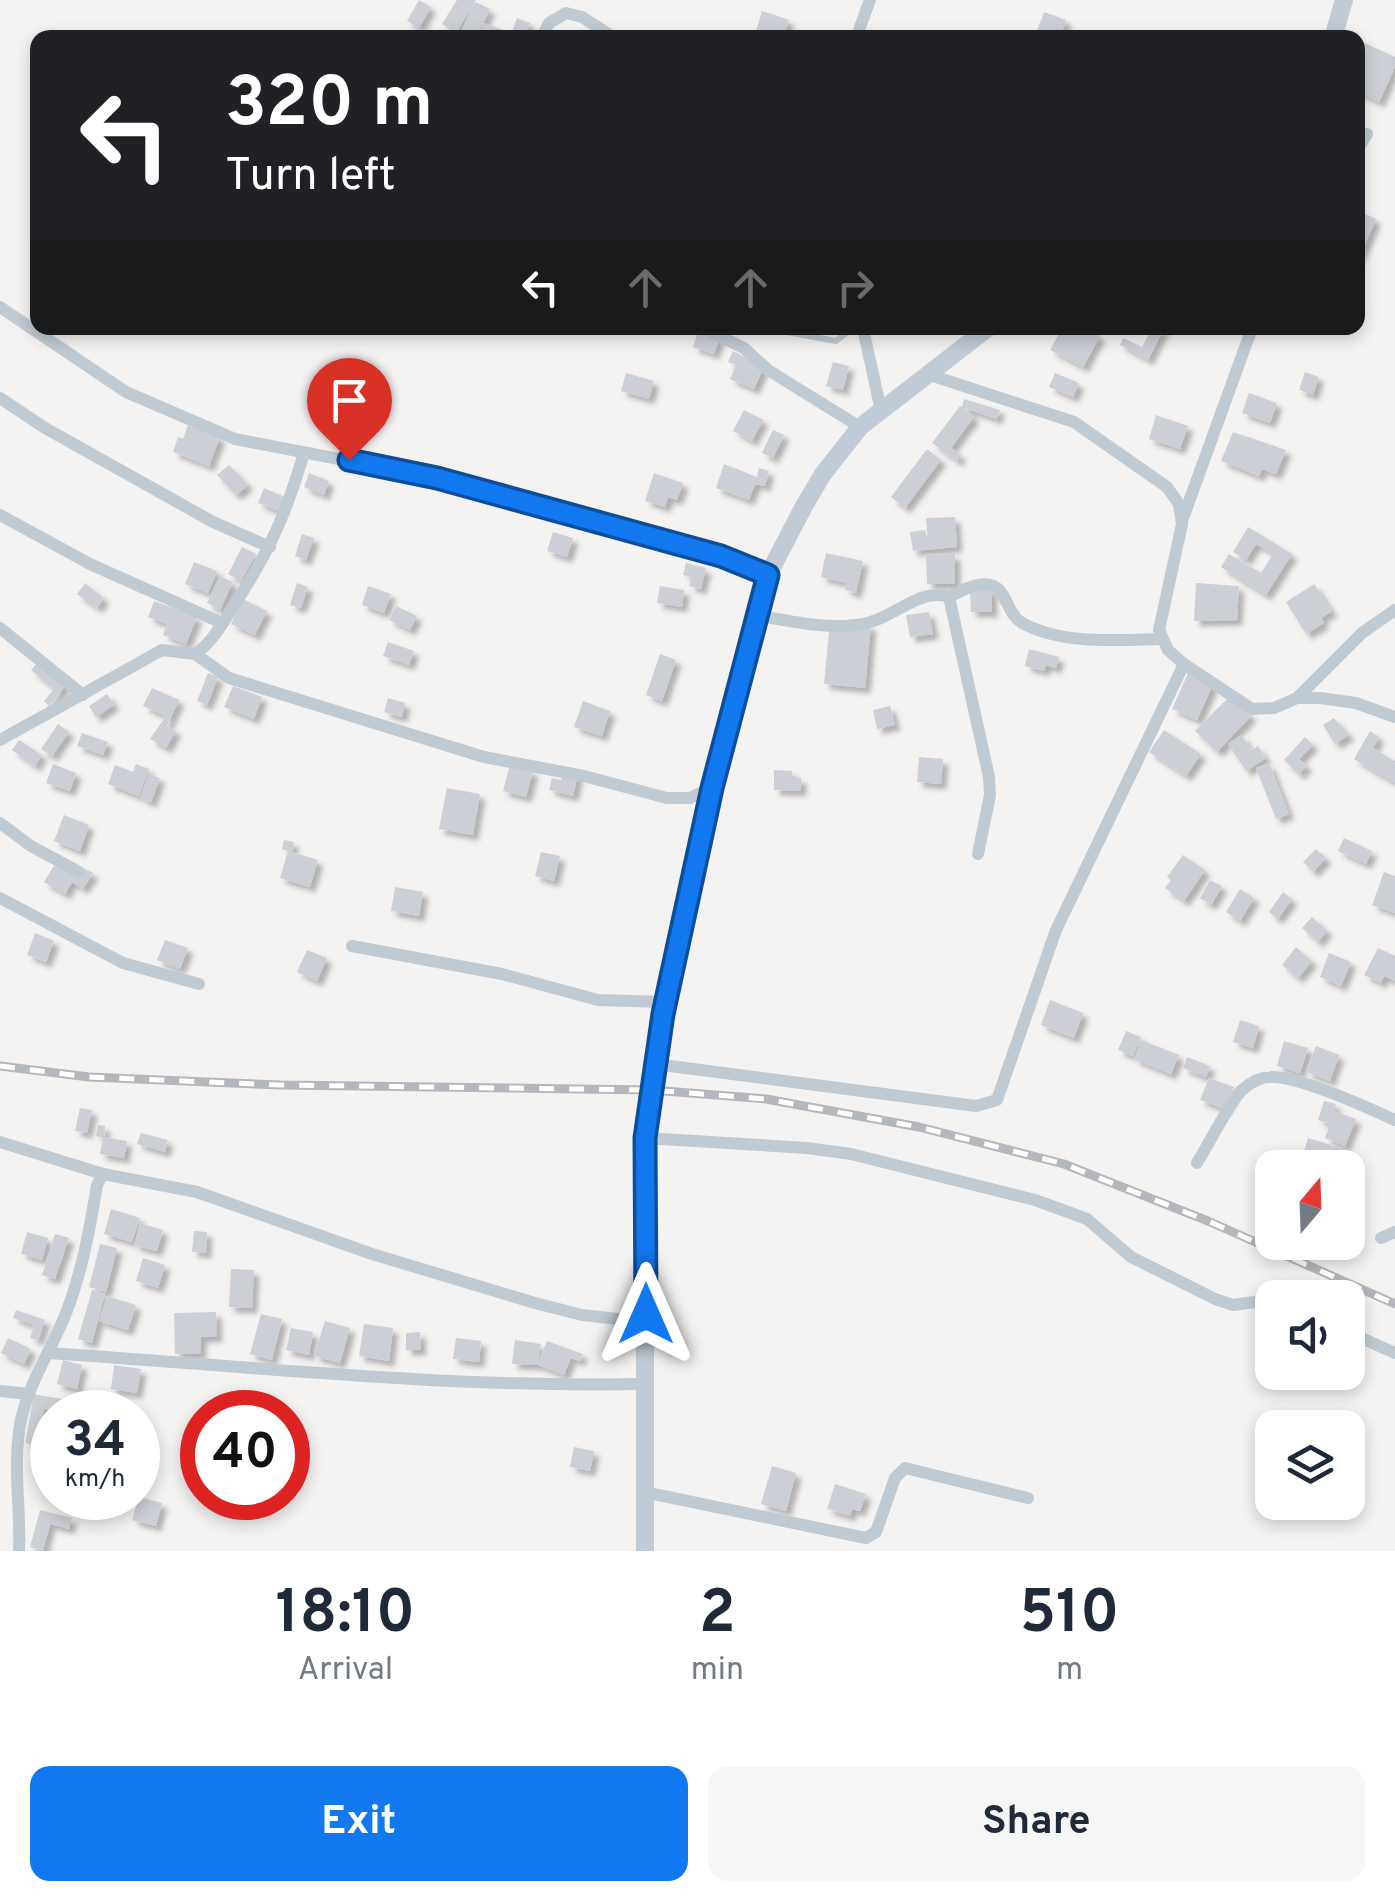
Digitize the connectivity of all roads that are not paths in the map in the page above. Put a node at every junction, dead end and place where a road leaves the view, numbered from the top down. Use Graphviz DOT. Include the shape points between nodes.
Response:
graph roads {
  1 [pos="870,0"];
  2 [pos="1344,0"];
  3 [pos="546,30"];
  4 [pos="603,30"];
  5 [pos="859,30"];
  6 [pos="1336,30"];
  7 [pos="1368,134"];
  8 [pos="1365,138"];
  9 [pos="0,307"];
  10 [pos="30,328"];
  11 [pos="41,335"];
  12 [pos="717,335"];
  13 [pos="800,335"];
  14 [pos="842,335"];
  15 [pos="865,335"];
  16 [pos="979,335"];
  17 [pos="1250,335"];
  18 [pos="930,374"];
  19 [pos="0,398"];
  20 [pos="881,411"];
  21 [pos="860,427"];
  22 [pos="304,452"];
  23 [pos="0,515"];
  24 [pos="1182,524"];
  25 [pos="270,547"];
  26 [pos="768,575"];
  27 [pos="949,596"];
  28 [pos="1395,610"];
  29 [pos="755,614"];
  30 [pos="222,623"];
  31 [pos="0,628"];
  32 [pos="1161,639"];
  33 [pos="195,654"];
  34 [pos="1184,664"];
  35 [pos="83,695"];
  36 [pos="1297,698"];
  37 [pos="1395,718"];
  38 [pos="0,740"];
  39 [pos="712,788"];
  40 [pos="0,823"];
  41 [pos="978,854"];
  42 [pos="79,872"];
  43 [pos="0,898"];
  44 [pos="352,946"];
  45 [pos="199,984"];
  46 [pos="666,1002"];
  47 [pos="655,1064"];
  48 [pos="1395,1120"];
  49 [pos="645,1138"];
  50 [pos="0,1142"];
  51 [pos="1197,1162"];
  52 [pos="103,1174"];
  53 [pos="1395,1232"];
  54 [pos="1380,1238"];
  55 [pos="1255,1302"];
  56 [pos="645,1322"];
  57 [pos="1365,1340"];
  58 [pos="49,1353"];
  59 [pos="1395,1353"];
  60 [pos="643,1384"];
  61 [pos="0,1392"];
  62 [pos="29,1394"];
  63 [pos="16,1448"];
  64 [pos="0,1451"];
  65 [pos="644,1492"];
  66 [pos="1028,1498"];
  67 [pos="19,1551"];
  68 [pos="645,1551"];
  1 -- 5 [label="street"];
  2 -- 6 [label="street"];
  3 -- 4 [label="street" via="566,13"];
  7 -- 8 [label="street"];
  9 -- 10 [label="street"];
  11 -- 22 [label="street" via="163,410 235,439"];
  12 -- 21 [label="street"];
  13 -- 14 [label="lane" via="825,340"];
  15 -- 20 [label="street"];
  16 -- 18 [label="street"];
  17 -- 24 [label="street"];
  18 -- 20 [label="street"];
  18 -- 24 [label="street" via="1082,426 1167,487"];
  19 -- 25 [label="street" via="214,522"];
  20 -- 21 [label="street"];
  21 -- 26 [label="street" via="823,474"];
  22 -- 25 [label="street"];
  22 -- 26 [label="street" via="437,478 721,556"];
  23 -- 30 [label="street"];
  24 -- 32 [label="street"];
  25 -- 30 [label="street"];
  26 -- 29 [label="street"];
  27 -- 29 [label="street" via="932,593 865,624"];
  27 -- 32 [label="street" via="992,586 1015,618 1038,629 1083,639"];
  27 -- 41 [label="street" via="989,777"];
  28 -- 36 [label="street"];
  29 -- 39 [label="street"];
  30 -- 33 [label="street"];
  31 -- 35 [label="street"];
  32 -- 34 [label="street"];
  33 -- 35 [label="street" via="162,650"];
  33 -- 39 [label="street" via="229,678 484,757 667,798"];
  34 -- 36 [label="street" via="1252,708"];
  34 -- 47 [label="street" via="1056,930 997,1100 976,1106"];
  35 -- 38 [label="street"];
  36 -- 37 [label="street" via="1347,701"];
  39 -- 46 [label="street"];
  40 -- 42 [label="street"];
  43 -- 45 [label="street" via="123,963"];
  44 -- 46 [label="street" via="598,1000"];
  46 -- 47 [label="street"];
  47 -- 49 [label="street"];
  48 -- 51 [label="street" via="1270,1076 1237,1096"];
  49 -- 55 [label="street" via="851,1154 1035,1200 1086,1219 1132,1257 1215,1298 1233,1305"];
  49 -- 56 [label="street"];
  50 -- 52 [label="street"];
  52 -- 56 [label="street" via="197,1192 535,1303"];
  52 -- 58 [label="street" via="80,1276"];
  53 -- 54 [label="street"];
  56 -- 60 [label="street"];
  57 -- 59 [label="street"];
  58 -- 60 [label="street" via="369,1376"];
  58 -- 62 [label="street"];
  60 -- 65 [label="street"];
  61 -- 62 [label="street"];
  62 -- 63 [label="street"];
  63 -- 64 [label="street"];
  63 -- 67 [label="street"];
  65 -- 66 [label="street" via="866,1538 876,1532 904,1468"];
  65 -- 68 [label="street"];
}
